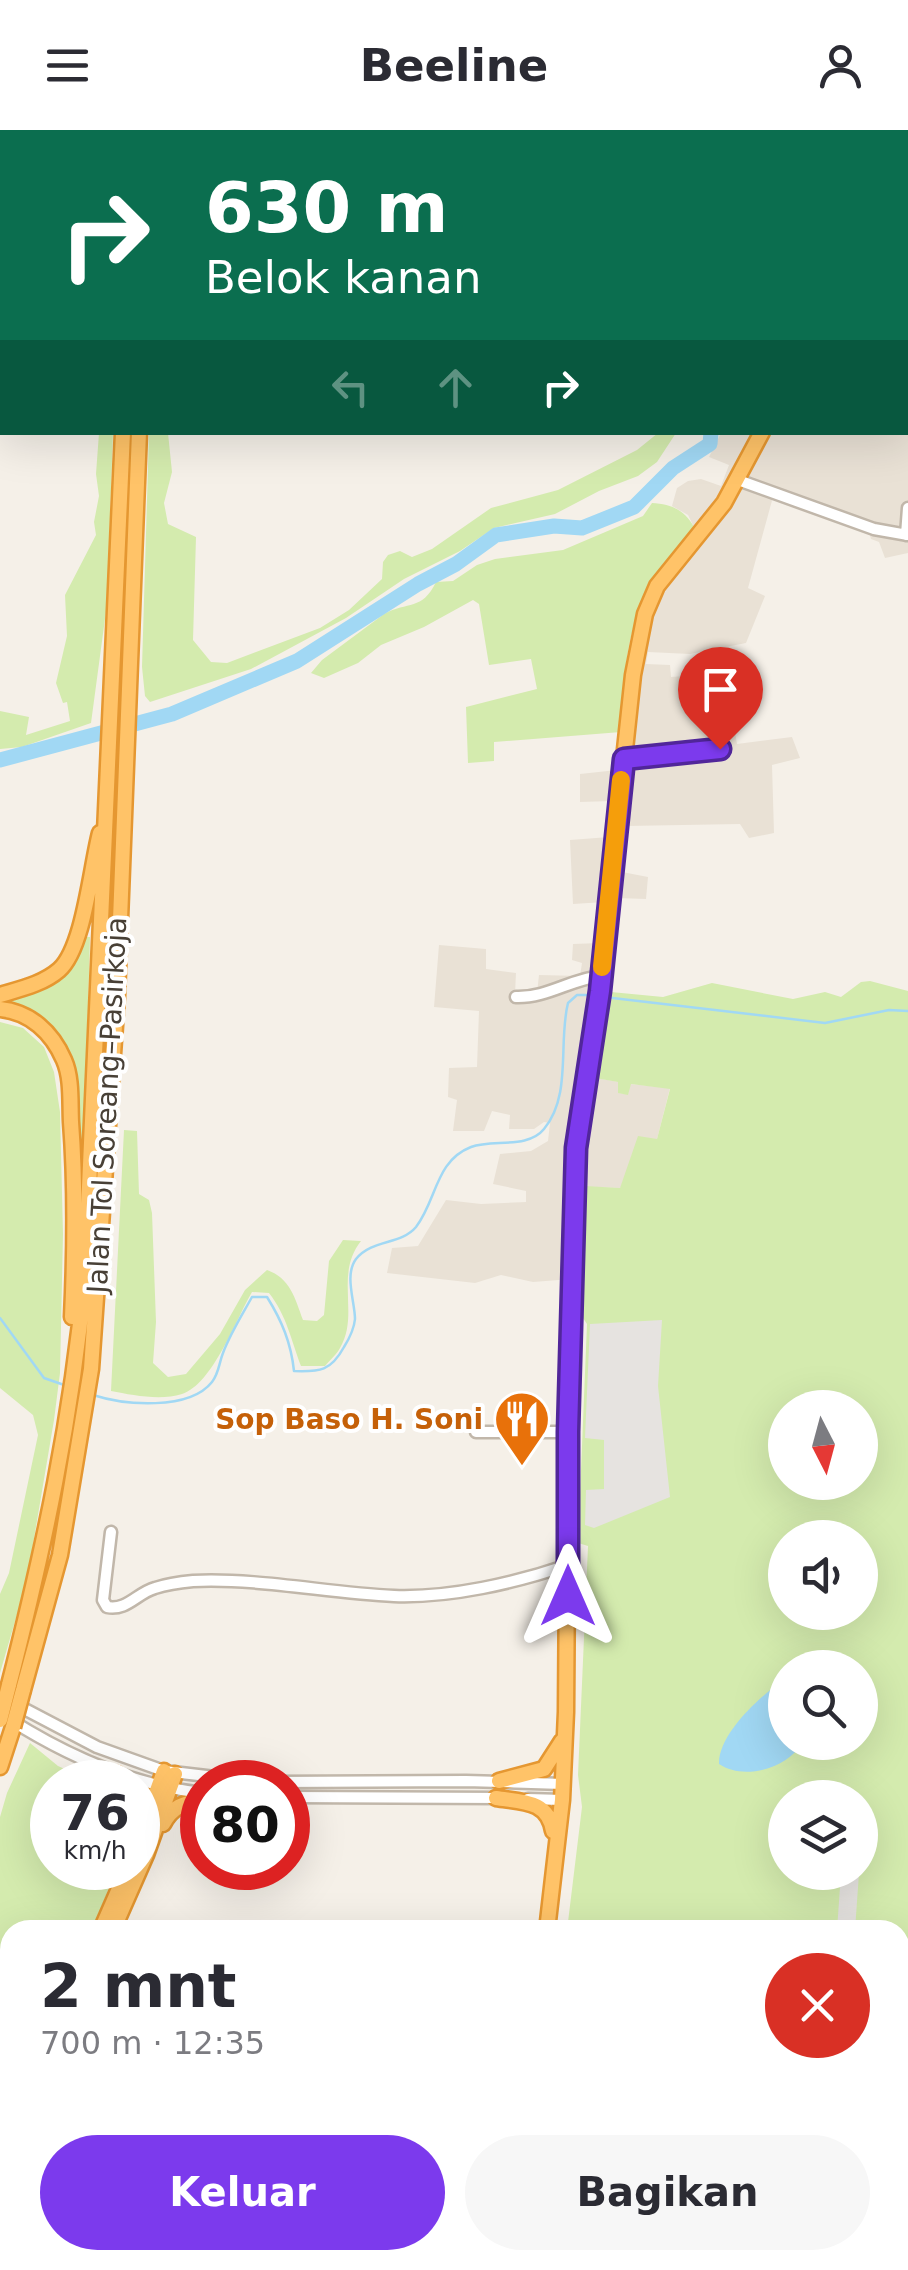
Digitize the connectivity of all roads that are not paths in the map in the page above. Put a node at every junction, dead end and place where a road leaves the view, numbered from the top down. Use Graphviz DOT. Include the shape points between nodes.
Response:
graph roads {
  1 [pos="123,435"];
  2 [pos="139,435"];
  3 [pos="760,435"];
  4 [pos="738,480"];
  5 [pos="908,508"];
  6 [pos="907,535"];
  7 [pos="120,665"];
  8 [pos="720,749"];
  9 [pos="624,759"];
  10 [pos="116,767"];
  11 [pos="107,801"];
  12 [pos="600,983"];
  13 [pos="0,995"];
  14 [pos="516,997"];
  15 [pos="0,1010"];
  16 [pos="80,1367"];
  17 [pos="476,1432"];
  18 [pos="568,1432"];
  19 [pos="111,1532"];
  20 [pos="568,1565"];
  21 [pos="11,1690"];
  22 [pos="4,1720"];
  23 [pos="564,1736"];
  24 [pos="84,1760"];
  25 [pos="0,1767"];
  26 [pos="170,1772"];
  27 [pos="180,1773"];
  28 [pos="498,1781"];
  29 [pos="310,1782"];
  30 [pos="160,1787"];
  31 [pos="165,1788"];
  32 [pos="180,1790"];
  33 [pos="562,1792"];
  34 [pos="310,1797"];
  35 [pos="496,1798"];
  36 [pos="160,1799"];
  37 [pos="180,1806"];
  38 [pos="160,1823"];
  39 [pos="556,1846"];
  40 [pos="118,1890"];
  41 [pos="126,1890"];
  42 [pos="105,1920"];
  43 [pos="116,1920"];
  44 [pos="548,1920"];
  1 -- 7 [label="highway, Jalan Tol Soreang–Pasirkoja"];
  2 -- 7 [label="highway, Jalan Tol Soreang–Pasirkoja"];
  3 -- 4 [label="highway"];
  4 -- 6 [label="street"];
  4 -- 9 [label="highway" via="652,598 633,675"];
  5 -- 6 [label="street"];
  7 -- 10 [label="highway, Jalan Tol Soreang–Pasirkoja"];
  8 -- 9 [label="street"];
  9 -- 12 [label="highway"];
  10 -- 11 [label="highway, Jalan Tol Soreang–Pasirkoja"];
  10 -- 16 [label="highway, Jalan Tol Soreang–Pasirkoja" via="117,997"];
  11 -- 13 [label="highway" via="75,946 61,969"];
  11 -- 16 [label="highway, Jalan Tol Soreang–Pasirkoja"];
  12 -- 14 [label="street" via="574,980 535,997"];
  12 -- 18 [label="highway" via="576,1148"];
  15 -- 16 [label="highway" via="35,1022 65,1062"];
  16 -- 21 [label="highway" via="76,1410"];
  17 -- 18 [label="street"];
  18 -- 20 [label="highway"];
  19 -- 20 [label="street" via="103,1600 113,1609 153,1588 192,1581 397,1596 514,1580"];
  20 -- 23 [label="highway"];
  21 -- 22 [label="highway, bridge"];
  21 -- 26 [label="street" via="97,1747"];
  22 -- 24 [label="street"];
  22 -- 25 [label="highway"];
  23 -- 28 [label="highway" via="544,1769"];
  23 -- 33 [label="highway"];
  26 -- 27 [label="street"];
  26 -- 31 [label="highway"];
  28 -- 29 [label="street"];
  28 -- 33 [label="street"];
  30 -- 31 [label="street"];
  31 -- 32 [label="street"];
  31 -- 36 [label="highway"];
  33 -- 35 [label="street"];
  33 -- 39 [label="highway"];
  34 -- 35 [label="street"];
  35 -- 39 [label="highway" via="545,1810"];
  37 -- 38 [label="highway"];
  39 -- 44 [label="highway"];
  40 -- 42 [label="highway"];
  41 -- 43 [label="highway"];
}
